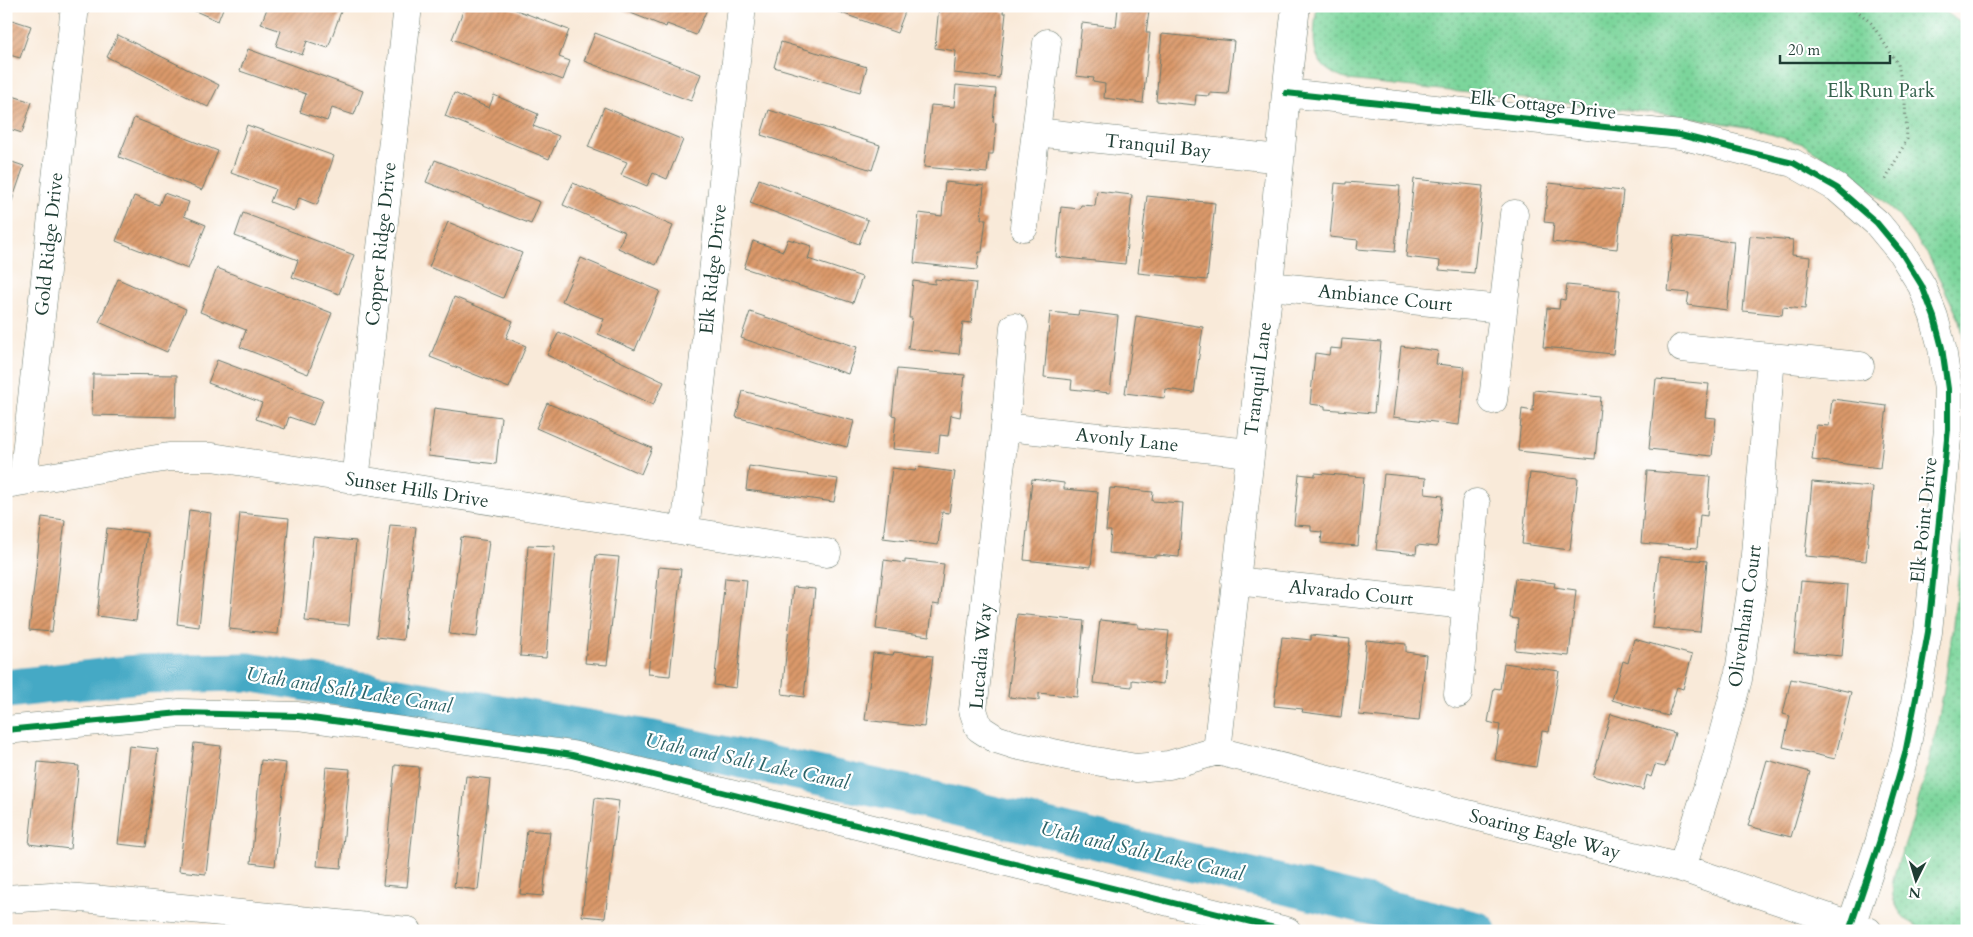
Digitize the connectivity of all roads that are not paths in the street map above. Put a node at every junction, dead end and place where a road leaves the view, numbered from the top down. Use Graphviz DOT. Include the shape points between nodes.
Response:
graph roads {
  1 [pos="75,6"];
  2 [pos="408,6"];
  3 [pos="742,6"];
  4 [pos="1296,6"];
  5 [pos="1047,43"];
  6 [pos="1286,93"];
  7 [pos="1036,132"];
  8 [pos="1280,159"];
  9 [pos="1793,164"];
  10 [pos="1514,214"];
  11 [pos="1024,227"];
  12 [pos="1269,286"];
  13 [pos="1502,309"];
  14 [pos="1014,327"];
  15 [pos="1682,348"];
  16 [pos="1771,357"];
  17 [pos="1860,366"];
  18 [pos="1493,400"];
  19 [pos="1004,427"];
  20 [pos="1250,453"];
  21 [pos="355,481"];
  22 [pos="15,483"];
  23 [pos="1476,503"];
  24 [pos="685,531"];
  25 [pos="827,553"];
  26 [pos="1235,581"];
  27 [pos="1466,605"];
  28 [pos="1458,694"];
  29 [pos="6,730"];
  30 [pos="1218,751"];
  31 [pos="1682,868"];
  32 [pos="6,899"];
  33 [pos="1856,928"];
  34 [pos="408,931"];
  35 [pos="1287,931"];
  1 -- 22 [label="street, Gold Ridge Drive"];
  2 -- 21 [label="street, Copper Ridge Drive"];
  3 -- 24 [label="street, Elk Ridge Drive"];
  4 -- 6 [label="street, Tranquil Lane"];
  5 -- 7 [label="street"];
  6 -- 8 [label="street, Tranquil Lane"];
  6 -- 9 [label="street, Elk Cottage Drive" via="1680,135"];
  7 -- 8 [label="street, Tranquil Bay"];
  7 -- 11 [label="street"];
  8 -- 12 [label="street, Tranquil Lane"];
  9 -- 33 [label="street, Elk Point Drive" via="1837,188 1877,222 1901,252 1922,286 1934,317 1948,389 1948,430 1928,632 1918,693 1905,754"];
  10 -- 13 [label="street"];
  12 -- 13 [label="street, Ambiance Court"];
  12 -- 20 [label="street, Tranquil Lane"];
  13 -- 18 [label="street"];
  14 -- 19 [label="street, Lucadia Way"];
  15 -- 16 [label="street"];
  16 -- 17 [label="street"];
  16 -- 31 [label="street, Olivenhain Court" via="1753,579 1738,679"];
  19 -- 20 [label="street, Avonly Lane"];
  19 -- 30 [label="street, Lucadia Way" via="973,710 979,728 1015,746 1136,768 1170,764"];
  20 -- 26 [label="street, Tranquil Lane"];
  21 -- 22 [label="street, Sunset Hills Drive" via="212,457 169,457"];
  21 -- 24 [label="street, Sunset Hills Drive"];
  23 -- 27 [label="street"];
  24 -- 25 [label="street, Sunset Hills Drive"];
  26 -- 27 [label="street, Alvarado Court"];
  26 -- 30 [label="street, Tranquil Lane"];
  27 -- 28 [label="street"];
  29 -- 35 [label="street" via="180,713 298,716 572,755"];
  30 -- 31 [label="street, Soaring Eagle Way"];
  31 -- 33 [label="street, Soaring Eagle Way"];
  32 -- 34 [label="street" via="51,896 93,899"];
}
